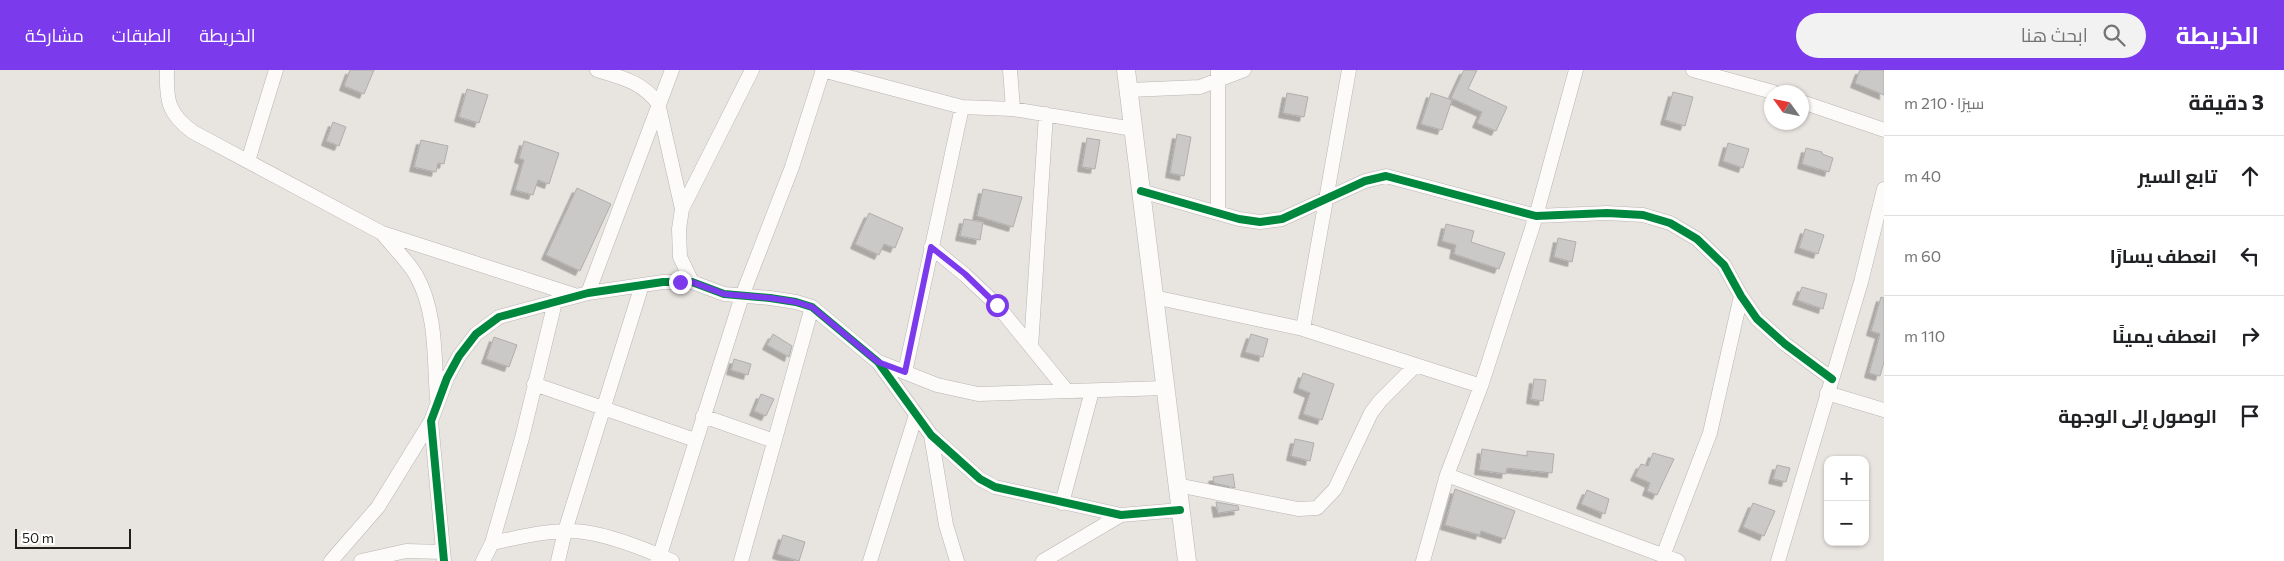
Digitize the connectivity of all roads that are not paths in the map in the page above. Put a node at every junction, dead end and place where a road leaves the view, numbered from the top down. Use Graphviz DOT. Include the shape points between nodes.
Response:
graph roads {
  1 [pos="167,70"];
  2 [pos="276,70"];
  3 [pos="598,70"];
  4 [pos="672,70"];
  5 [pos="752,70"];
  6 [pos="823,70"];
  7 [pos="1010,70"];
  8 [pos="1126,70"];
  9 [pos="1244,70"];
  10 [pos="1349,70"];
  11 [pos="1576,70"];
  12 [pos="1693,70"];
  13 [pos="1218,76"];
  14 [pos="1747,77"];
  15 [pos="1764,87"];
  16 [pos="1129,90"];
  17 [pos="658,103"];
  18 [pos="1809,104"];
  19 [pos="962,107"];
  20 [pos="1013,109"];
  21 [pos="1046,114"];
  22 [pos="1133,129"];
  23 [pos="1884,130"];
  24 [pos="248,161"];
  25 [pos="1884,189"];
  26 [pos="1140,191"];
  27 [pos="1325,200"];
  28 [pos="682,209"];
  29 [pos="1218,212"];
  30 [pos="1536,216"];
  31 [pos="382,233"];
  32 [pos="931,247"];
  33 [pos="692,282"];
  34 [pos="642,285"];
  35 [pos="582,295"];
  36 [pos="742,296"];
  37 [pos="1740,296"];
  38 [pos="1154,298"];
  39 [pos="555,302"];
  40 [pos="812,307"];
  41 [pos="1303,329"];
  42 [pos="1031,346"];
  43 [pos="878,362"];
  44 [pos="1416,365"];
  45 [pos="905,372"];
  46 [pos="1832,379"];
  47 [pos="534,384"];
  48 [pos="1482,386"];
  49 [pos="1165,388"];
  50 [pos="1067,391"];
  51 [pos="1092,391"];
  52 [pos="1827,393"];
  53 [pos="437,403"];
  54 [pos="603,409"];
  55 [pos="1884,410"];
  56 [pos="916,415"];
  57 [pos="703,416"];
  58 [pos="431,421"];
  59 [pos="931,435"];
  60 [pos="695,440"];
  61 [pos="774,441"];
  62 [pos="1447,475"];
  63 [pos="1177,485"];
  64 [pos="1062,502"];
  65 [pos="1180,510"];
  66 [pos="1121,515"];
  67 [pos="565,531"];
  68 [pos="492,544"];
  69 [pos="1663,556"];
  70 [pos="444,557"];
  71 [pos="663,559"];
  72 [pos="331,561"];
  73 [pos="361,561"];
  74 [pos="483,561"];
  75 [pos="558,561"];
  76 [pos="741,561"];
  77 [pos="870,561"];
  78 [pos="958,561"];
  79 [pos="1043,561"];
  80 [pos="1186,561"];
  81 [pos="1423,561"];
  82 [pos="1678,561"];
  83 [pos="1778,561"];
  1 -- 24 [label="street" via="166,88 172,113 181,123"];
  2 -- 24 [label="street"];
  3 -- 17 [label="street" via="635,82 648,90"];
  4 -- 17 [label="street"];
  5 -- 28 [label="street"];
  6 -- 19 [label="street"];
  6 -- 36 [label="street" via="792,167"];
  7 -- 20 [label="street"];
  8 -- 16 [label="street"];
  9 -- 13 [label="street"];
  10 -- 27 [label="street"];
  11 -- 30 [label="street"];
  12 -- 14 [label="street"];
  13 -- 16 [label="street" via="1200,87"];
  13 -- 29 [label="street"];
  14 -- 15 [label="street"];
  16 -- 22 [label="street"];
  17 -- 28 [label="street"];
  17 -- 35 [label="street"];
  18 -- 23 [label="street"];
  19 -- 20 [label="street"];
  19 -- 32 [label="street"];
  20 -- 21 [label="street"];
  21 -- 22 [label="street"];
  21 -- 42 [label="street"];
  22 -- 26 [label="street"];
  24 -- 31 [label="street"];
  25 -- 46 [label="street"];
  26 -- 29 [label="street"];
  26 -- 38 [label="street"];
  27 -- 29 [label="street" via="1282,219 1260,222"];
  27 -- 30 [label="street" via="1365,181 1386,176"];
  27 -- 41 [label="street"];
  28 -- 33 [label="street" via="680,257"];
  30 -- 37 [label="street" via="1616,213 1643,215 1670,223 1697,239 1724,265"];
  30 -- 48 [label="street"];
  31 -- 35 [label="street"];
  31 -- 53 [label="street" via="415,274 426,296 431,316"];
  32 -- 42 [label="street" via="987,295"];
  32 -- 45 [label="street"];
  33 -- 34 [label="street"];
  33 -- 36 [label="street" via="724,294"];
  34 -- 35 [label="street"];
  34 -- 54 [label="street"];
  35 -- 39 [label="street"];
  36 -- 40 [label="street"];
  36 -- 57 [label="street"];
  37 -- 46 [label="street" via="1771,332"];
  37 -- 69 [label="street" via="1710,433"];
  38 -- 41 [label="street"];
  38 -- 49 [label="street"];
  39 -- 47 [label="street"];
  39 -- 53 [label="street" via="499,317 476,334 459,356"];
  40 -- 43 [label="street"];
  40 -- 61 [label="street"];
  41 -- 44 [label="street"];
  42 -- 50 [label="street"];
  43 -- 45 [label="street"];
  43 -- 56 [label="street"];
  44 -- 48 [label="street"];
  44 -- 63 [label="street" via="1371,413 1335,489 1316,508 1298,509"];
  45 -- 50 [label="street" via="937,385 978,394"];
  46 -- 52 [label="street"];
  47 -- 54 [label="street"];
  47 -- 68 [label="street"];
  48 -- 62 [label="street"];
  49 -- 51 [label="street"];
  49 -- 63 [label="street"];
  50 -- 51 [label="street"];
  51 -- 64 [label="street"];
  52 -- 55 [label="street"];
  52 -- 83 [label="street"];
  53 -- 58 [label="street"];
  54 -- 60 [label="street"];
  54 -- 67 [label="street"];
  56 -- 59 [label="street"];
  56 -- 77 [label="street"];
  57 -- 60 [label="street"];
  57 -- 61 [label="street"];
  58 -- 70 [label="street"];
  58 -- 72 [label="street" via="378,507"];
  59 -- 64 [label="street" via="980,479 1010,491"];
  59 -- 78 [label="street" via="946,525"];
  60 -- 71 [label="street"];
  61 -- 76 [label="street"];
  62 -- 69 [label="street"];
  62 -- 81 [label="street"];
  63 -- 65 [label="street"];
  64 -- 66 [label="street"];
  65 -- 66 [label="street"];
  65 -- 80 [label="street"];
  66 -- 79 [label="street"];
  67 -- 68 [label="street"];
  67 -- 71 [label="street" via="605,536"];
  67 -- 75 [label="street"];
  68 -- 74 [label="street"];
  69 -- 82 [label="street"];
  70 -- 73 [label="street" via="406,551"];
}
